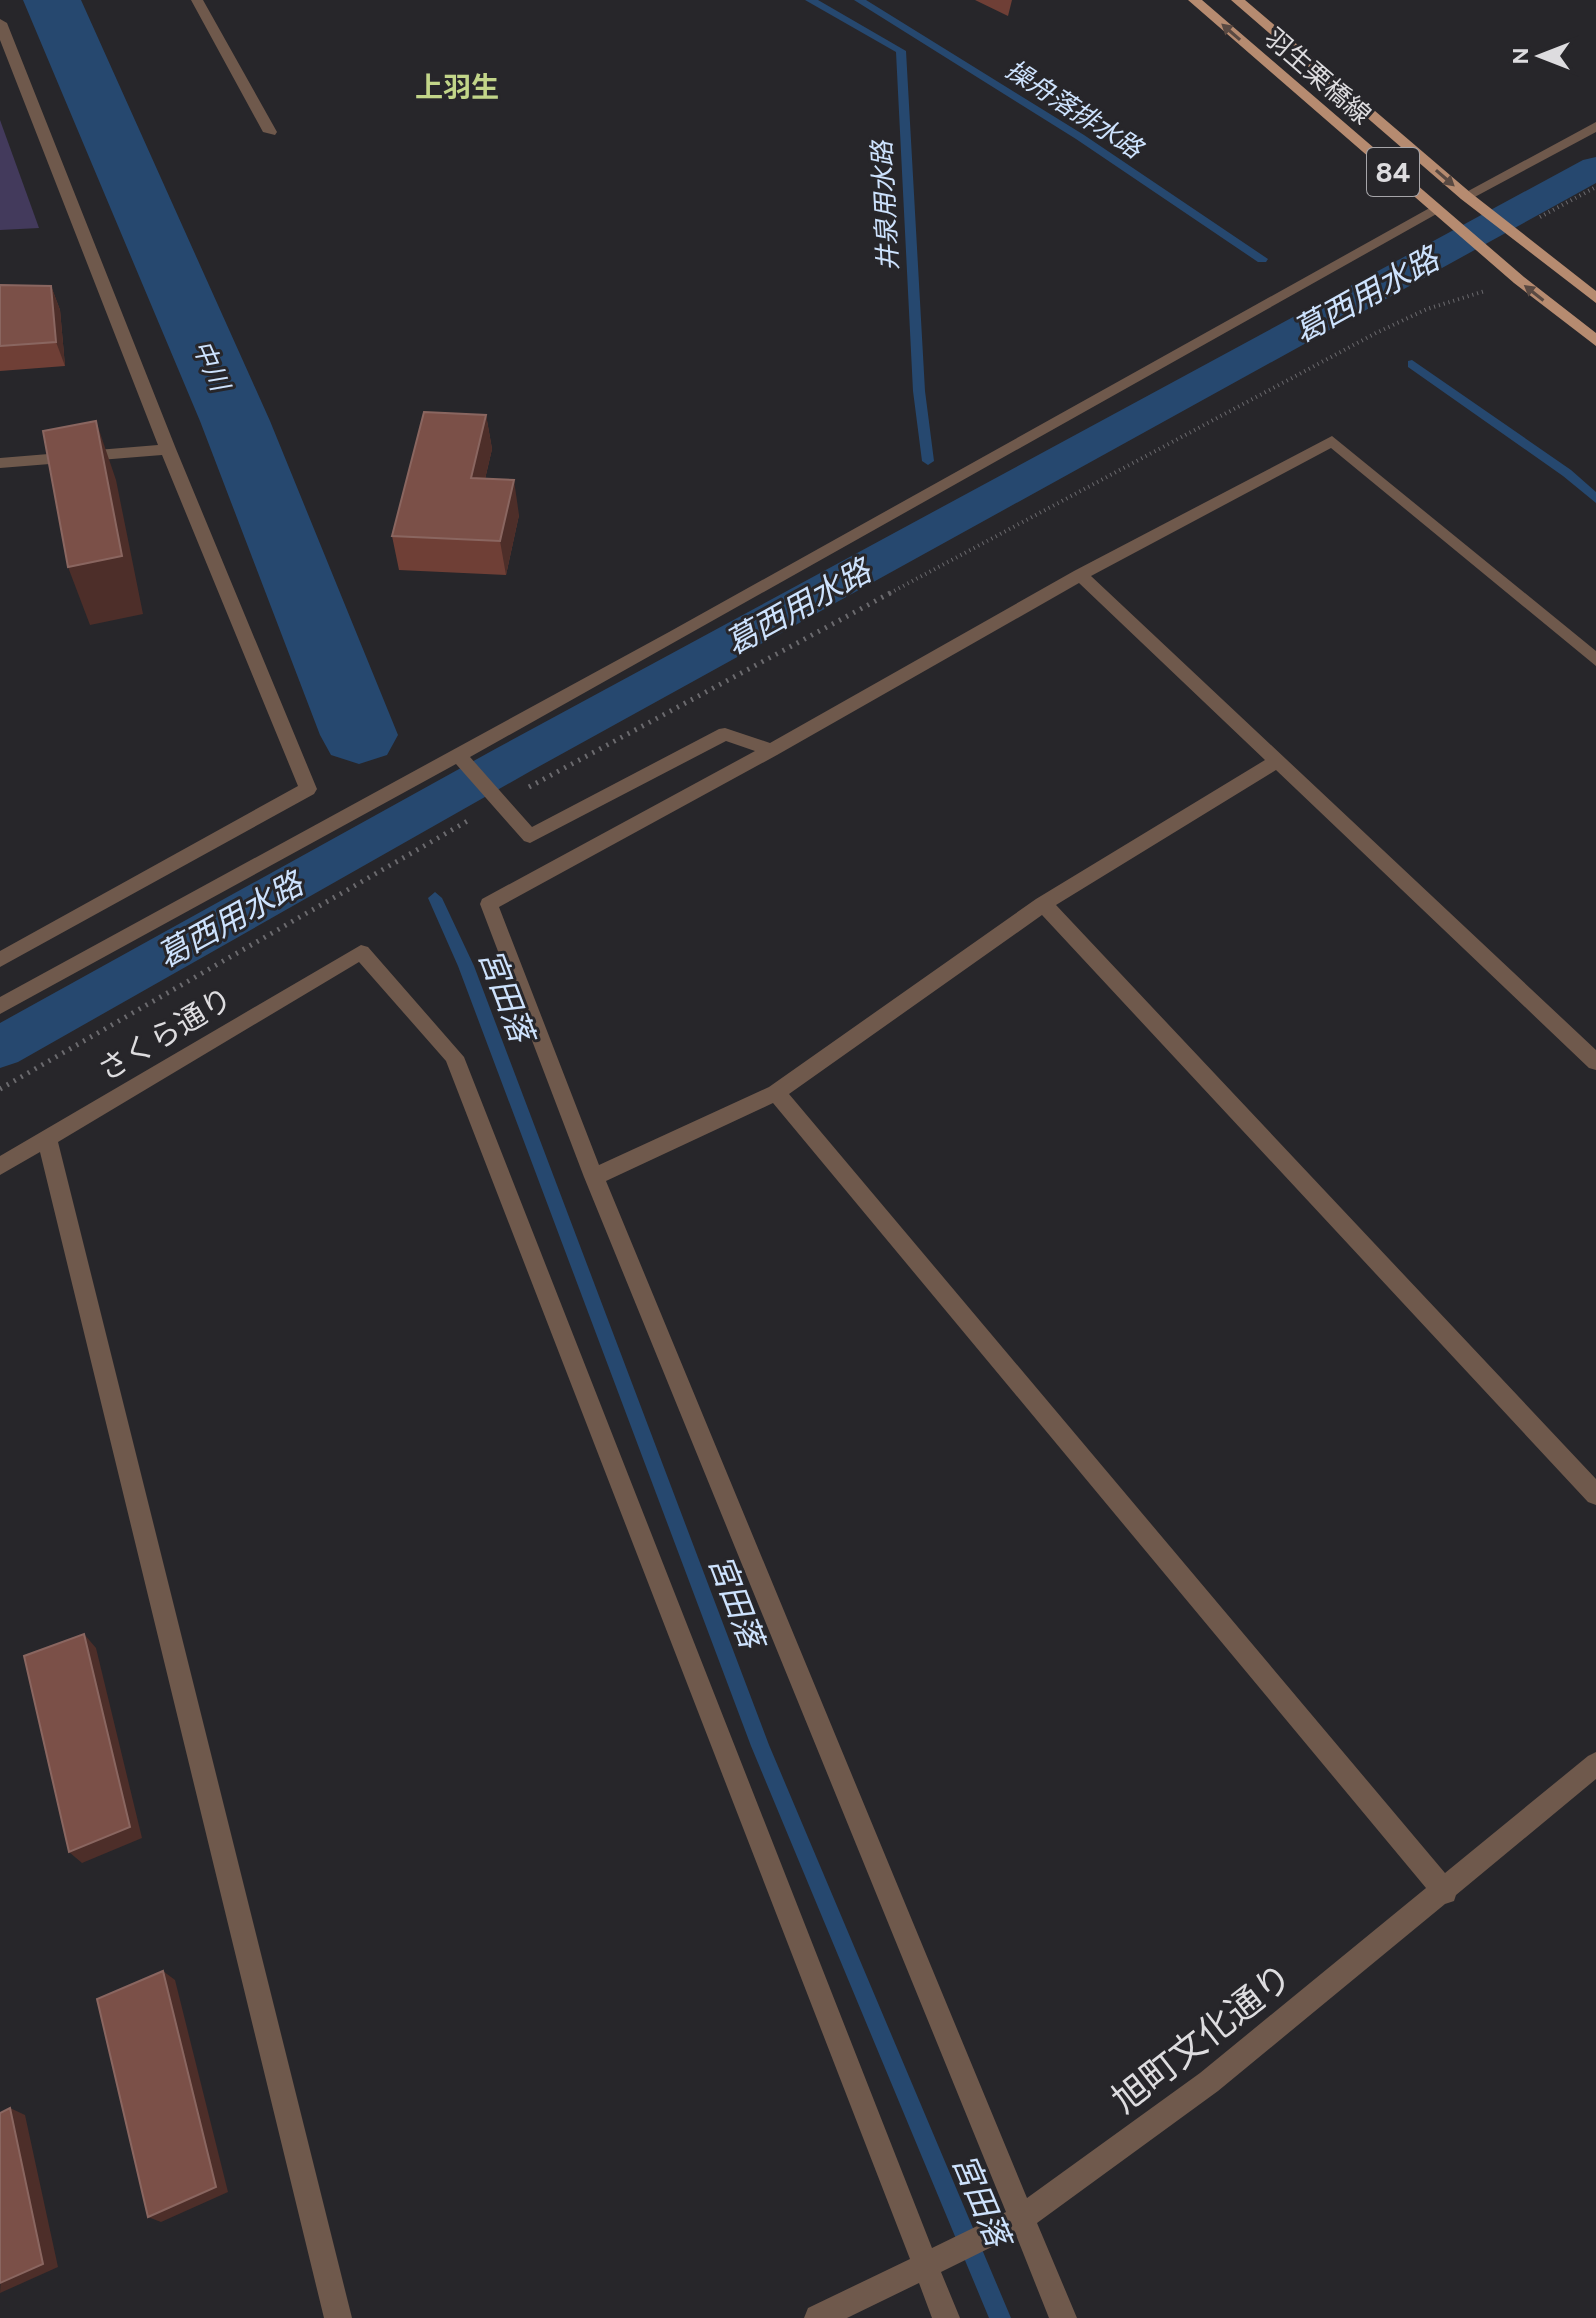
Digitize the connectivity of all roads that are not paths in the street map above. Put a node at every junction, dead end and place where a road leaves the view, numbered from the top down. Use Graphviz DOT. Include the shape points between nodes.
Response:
graph roads {
  1 [pos="197,0"];
  2 [pos="1194,0"];
  3 [pos="1237,0"];
  4 [pos="0,23"];
  5 [pos="1596,126"];
  6 [pos="270,132"];
  7 [pos="1466,196"];
  8 [pos="1435,209"];
  9 [pos="1596,298"];
  10 [pos="1596,341"];
  11 [pos="168,449"];
  12 [pos="0,463"];
  13 [pos="1080,575"];
  14 [pos="1596,660"];
  15 [pos="771,750"];
  16 [pos="458,755"];
  17 [pos="1279,760"];
  18 [pos="1043,904"];
  19 [pos="0,960"];
  20 [pos="0,1006"];
  21 [pos="1596,1062"];
  22 [pos="776,1093"];
  23 [pos="47,1139"];
  24 [pos="0,1166"];
  25 [pos="594,1177"];
  26 [pos="1596,1495"];
  27 [pos="1596,1764"];
  28 [pos="1445,1892"];
  29 [pos="1021,2219"];
  30 [pos="925,2264"];
  31 [pos="338,2318"];
  32 [pos="818,2318"];
  33 [pos="946,2318"];
  34 [pos="1063,2318"];
  1 -- 6 [label="street"];
  8 -- 2 [label="main road, 羽生栗橋線 / 84, one-way"];
  3 -- 7 [label="main road, 羽生栗橋線 / 84, one-way"];
  4 -- 11 [label="street"];
  5 -- 7 [label="street"];
  7 -- 9 [label="main road, 羽生栗橋線 / 84"];
  10 -- 8 [label="main road, 羽生栗橋線 / 84, one-way"];
  8 -- 16 [label="street"];
  11 -- 12 [label="street"];
  11 -- 19 [label="street" via="308,789"];
  13 -- 14 [label="street" via="1332,441"];
  13 -- 15 [label="street"];
  13 -- 17 [label="street"];
  15 -- 16 [label="street" via="725,734 530,836"];
  15 -- 25 [label="street" via="489,904"];
  16 -- 20 [label="street"];
  17 -- 18 [label="street"];
  17 -- 21 [label="street"];
  18 -- 22 [label="street"];
  18 -- 26 [label="street"];
  22 -- 25 [label="street"];
  22 -- 28 [label="street"];
  23 -- 24 [label="street, さくら通り"];
  23 -- 30 [label="street, さくら通り" via="361,952 454,1057"];
  23 -- 31 [label="street"];
  25 -- 29 [label="street"];
  27 -- 28 [label="street, 旭町文化通り"];
  28 -- 29 [label="street, 旭町文化通り" via="1209,2082"];
  29 -- 30 [label="street, 旭町文化通り"];
  29 -- 34 [label="street"];
  30 -- 32 [label="street, 旭町文化通り"];
  30 -- 33 [label="street"];
}
